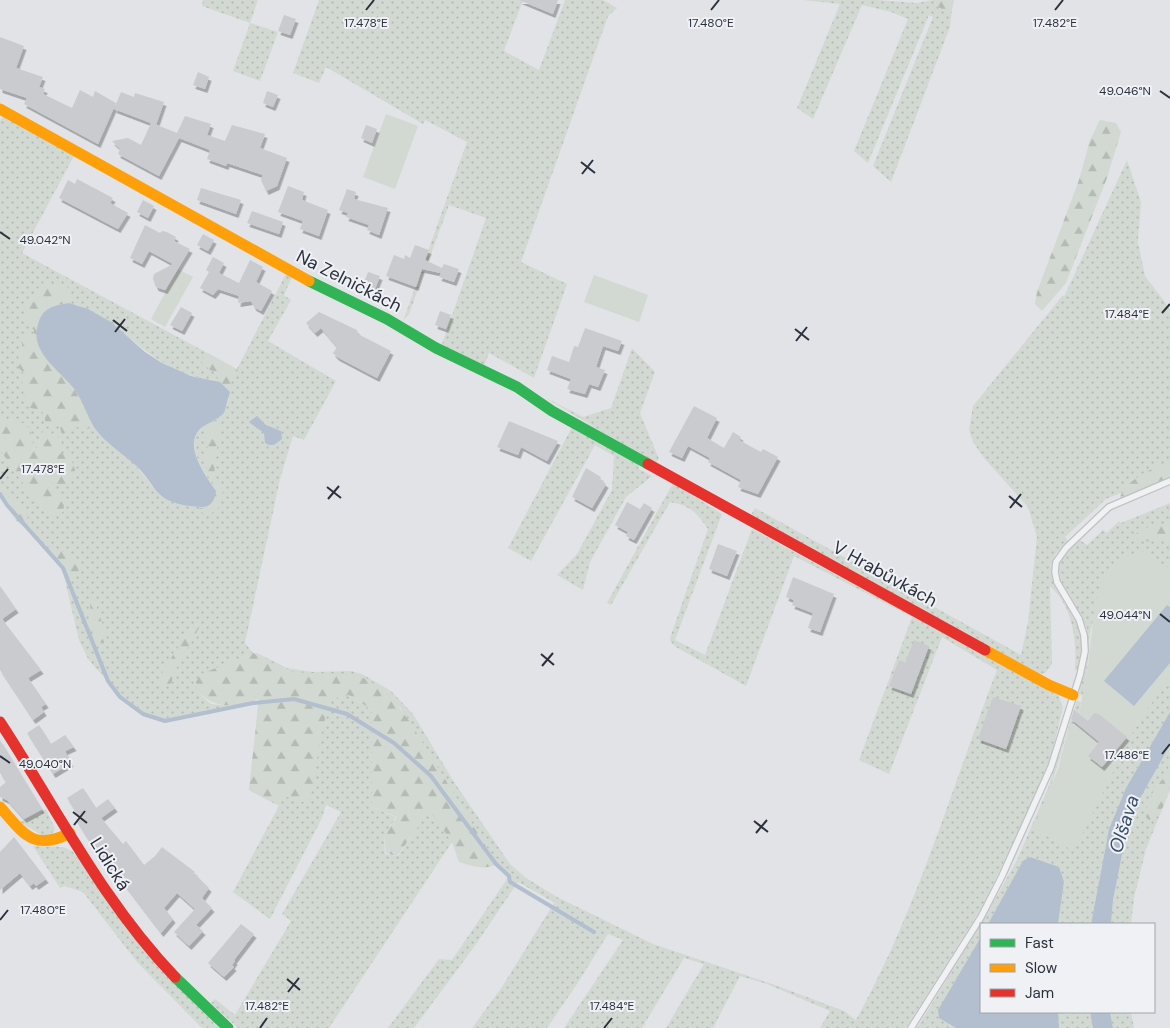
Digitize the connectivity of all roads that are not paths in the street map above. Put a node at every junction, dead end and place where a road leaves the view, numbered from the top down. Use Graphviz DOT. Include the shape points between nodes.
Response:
graph roads {
  1 [pos="0,109"];
  2 [pos="1170,481"];
  3 [pos="681,482"];
  4 [pos="1073,696"];
  5 [pos="0,722"];
  6 [pos="0,807"];
  7 [pos="70,833"];
  8 [pos="228,1028"];
  9 [pos="911,1028"];
  1 -- 3 [label="street, Na Zelničkách" via="325,290 517,387 552,411"];
  2 -- 4 [label="lane" via="1112,505 1066,548 1056,562 1057,582 1079,619 1084,635 1083,664"];
  3 -- 4 [label="street, V Hrabůvkách"];
  4 -- 9 [label="lane" via="1052,767 1002,876 981,917"];
  5 -- 7 [label="street, Lidická"];
  6 -- 7 [label="street" via="33,841 52,843"];
  7 -- 8 [label="street, Lidická" via="135,932 167,969"];
}
